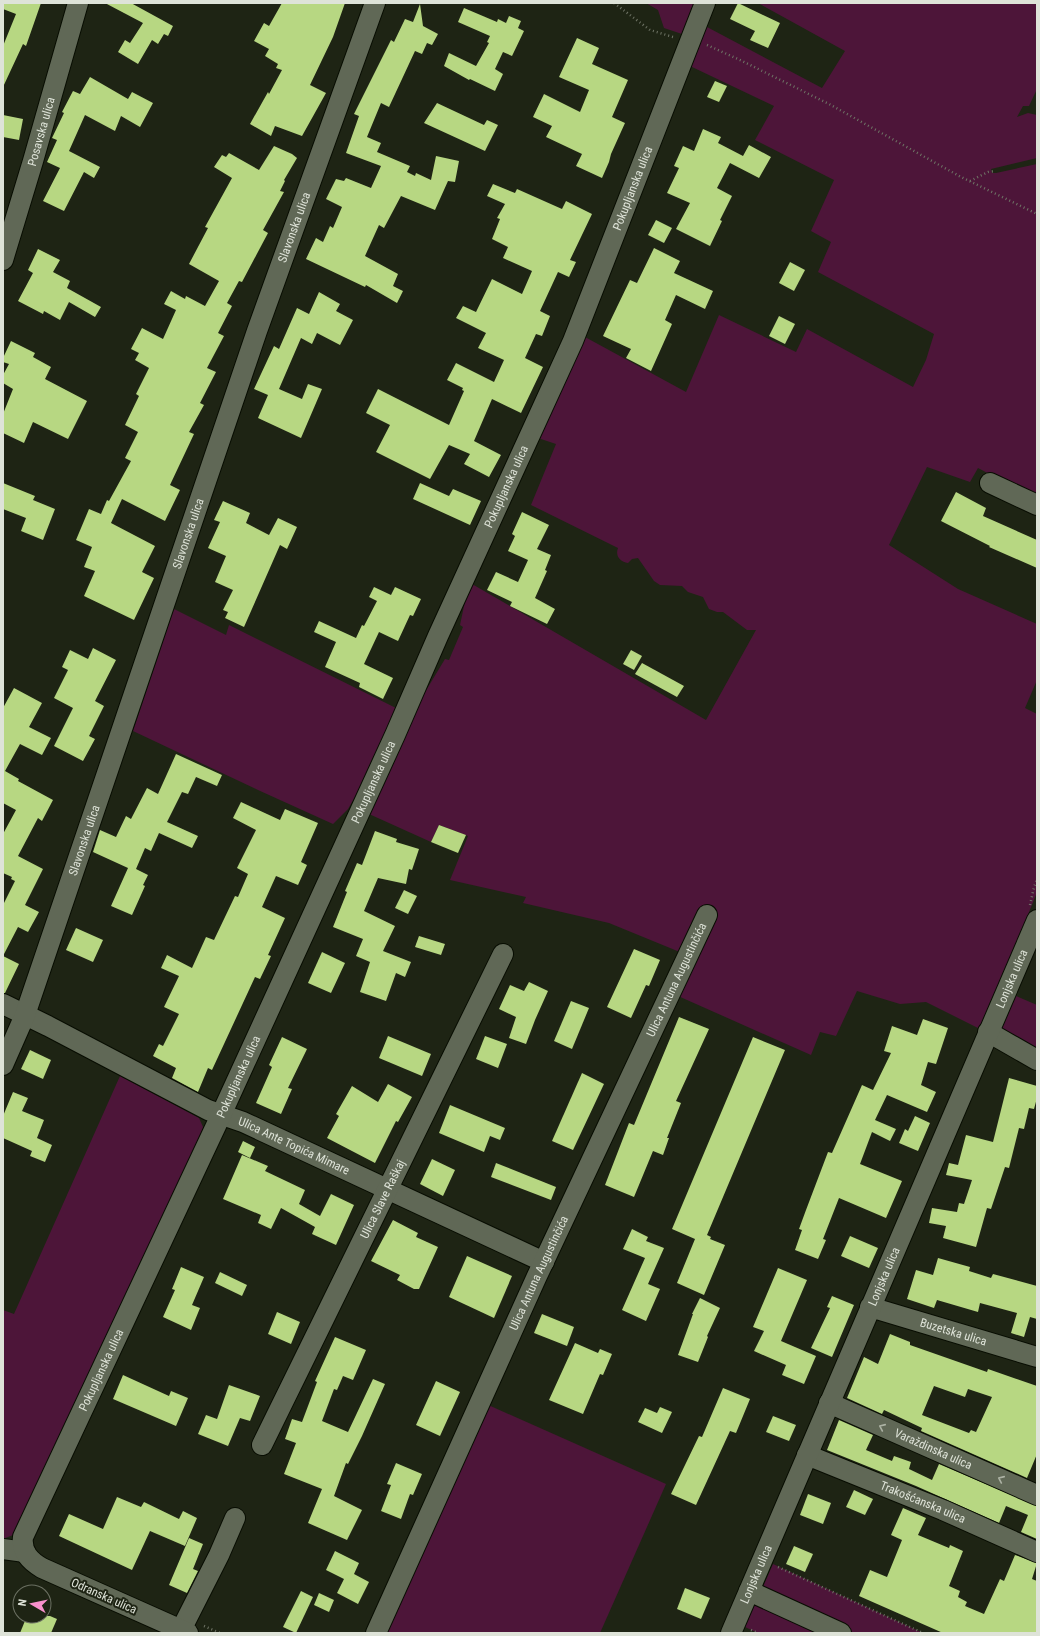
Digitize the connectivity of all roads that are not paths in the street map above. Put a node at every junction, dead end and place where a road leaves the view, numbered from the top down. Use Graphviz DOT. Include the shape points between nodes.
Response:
graph roads {
  1 [pos="78,3"];
  2 [pos="375,3"];
  3 [pos="705,3"];
  4 [pos="9,219"];
  5 [pos="3,260"];
  6 [pos="990,483"];
  7 [pos="1037,505"];
  8 [pos="707,915"];
  9 [pos="1037,920"];
  10 [pos="503,954"];
  11 [pos="3,1004"];
  12 [pos="25,1015"];
  13 [pos="988,1032"];
  14 [pos="1037,1060"];
  15 [pos="3,1065"];
  16 [pos="221,1115"];
  17 [pos="388,1189"];
  18 [pos="544,1262"];
  19 [pos="870,1308"];
  20 [pos="1037,1357"];
  21 [pos="829,1403"];
  22 [pos="262,1445"];
  23 [pos="807,1454"];
  24 [pos="1037,1495"];
  25 [pos="235,1518"];
  26 [pos="3,1549"];
  27 [pos="24,1552"];
  28 [pos="1037,1552"];
  29 [pos="749,1591"];
  30 [pos="184,1632"];
  31 [pos="376,1633"];
  32 [pos="731,1633"];
  33 [pos="841,1633"];
  1 -- 4 [label="street, Posavska ulica"];
  2 -- 12 [label="street, Slavonska ulica" via="257,332"];
  3 -- 16 [label="street, Pokupljanska ulica" via="573,341"];
  4 -- 5 [label="street, Posavska ulica"];
  6 -- 7 [label="street"];
  8 -- 18 [label="street, Ulica Antuna Augustinčića"];
  9 -- 13 [label="street, Lonjska ulica"];
  10 -- 17 [label="street, Ulica Slave Raškaj"];
  11 -- 12 [label="street, Ulica Ante Topića Mimare"];
  12 -- 15 [label="street, Slavonska ulica"];
  12 -- 16 [label="street, Ulica Ante Topića Mimare"];
  13 -- 14 [label="street"];
  13 -- 19 [label="street, Lonjska ulica"];
  16 -- 17 [label="street, Ulica Ante Topića Mimare" via="243,1122"];
  16 -- 27 [label="street, Pokupljanska ulica" via="23,1537"];
  17 -- 18 [label="street, Ulica Ante Topića Mimare"];
  17 -- 22 [label="street, Ulica Slave Raškaj"];
  18 -- 31 [label="street, Ulica Antuna Augustinčića"];
  19 -- 20 [label="street, Buzetska ulica"];
  19 -- 21 [label="street, Lonjska ulica"];
  21 -- 23 [label="street, Lonjska ulica"];
  24 -- 21 [label="street, Varaždinska ulica, one-way"];
  23 -- 28 [label="street, Trakošćanska ulica" via="944,1510"];
  23 -- 29 [label="street, Lonjska ulica"];
  25 -- 30 [label="street"];
  26 -- 27 [label="street"];
  27 -- 30 [label="street, Odranska ulica" via="42,1568"];
  29 -- 32 [label="street, Lonjska ulica"];
  29 -- 33 [label="street"];
}
